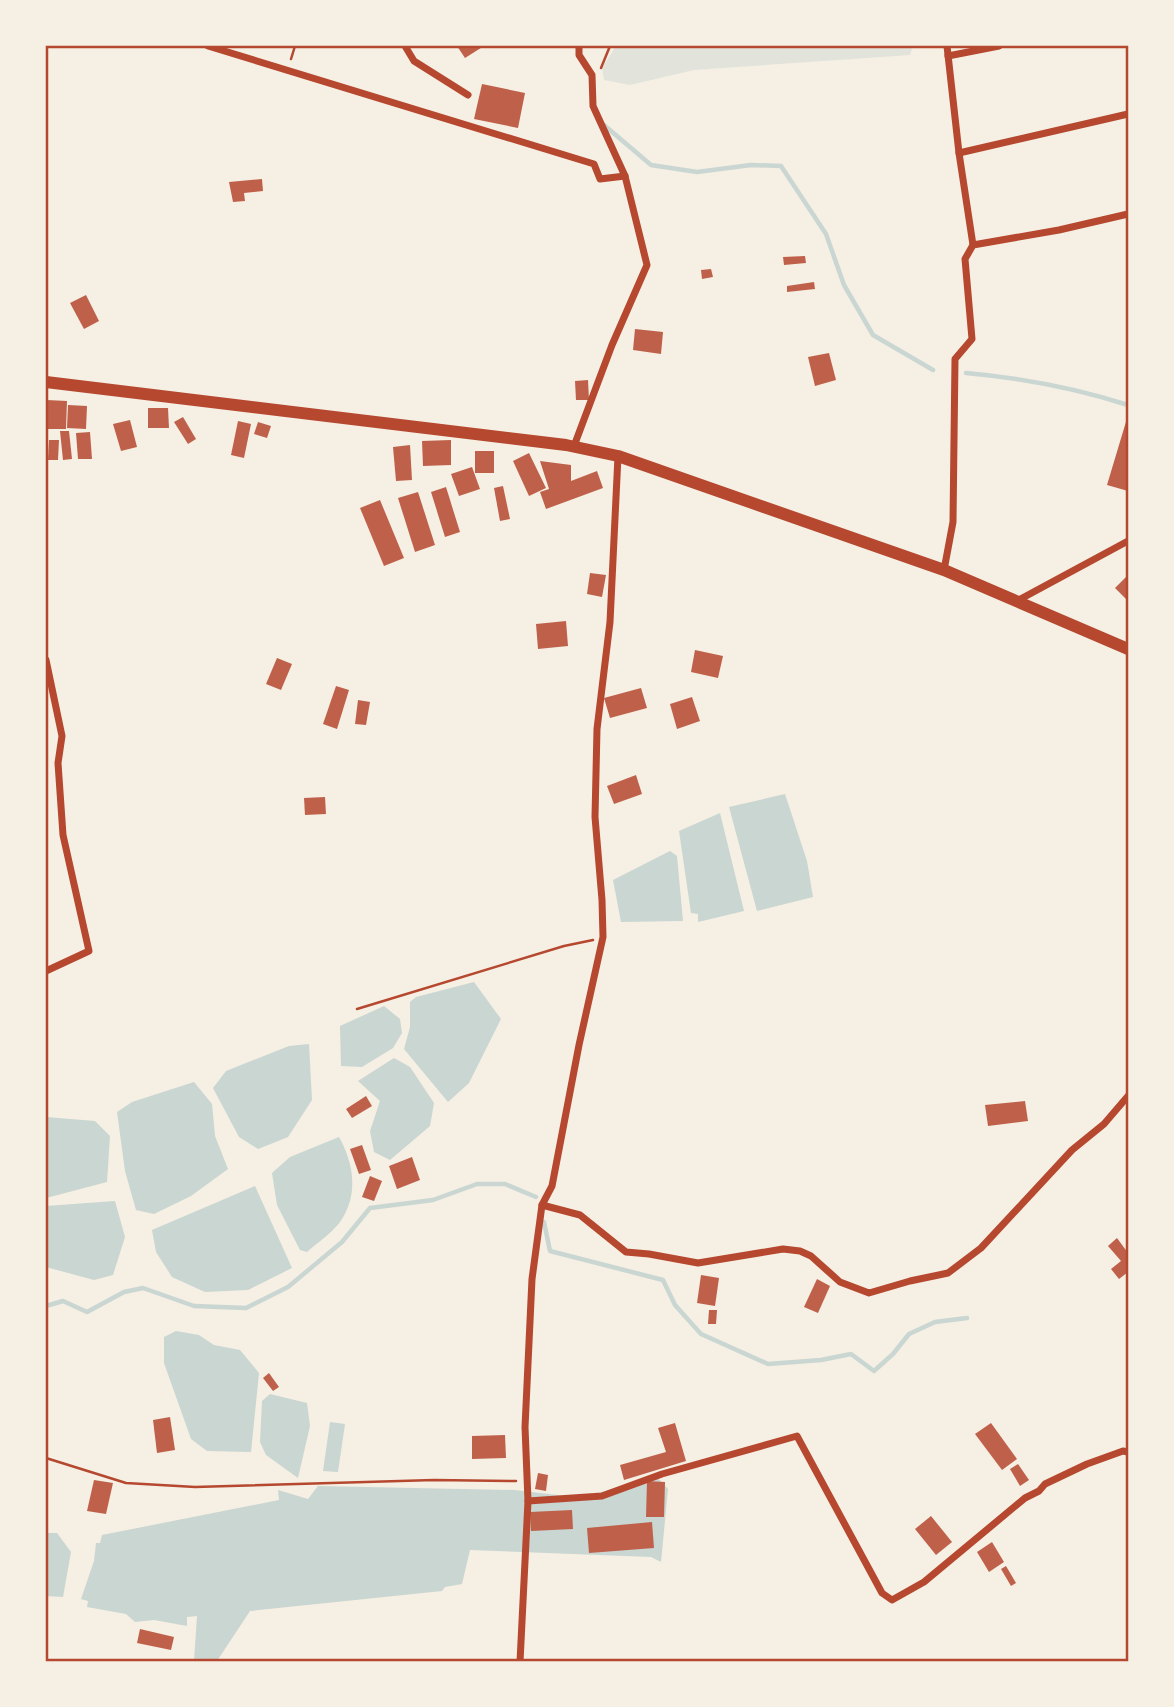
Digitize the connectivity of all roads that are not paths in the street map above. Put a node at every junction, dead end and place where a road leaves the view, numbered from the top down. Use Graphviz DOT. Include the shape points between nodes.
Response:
graph roads {
  1 [pos="208,46"];
  2 [pos="405,46"];
  3 [pos="579,46"];
  4 [pos="947,46"];
  5 [pos="999,46"];
  6 [pos="948,56"];
  7 [pos="468,95"];
  8 [pos="1129,114"];
  9 [pos="959,153"];
  10 [pos="625,176"];
  11 [pos="1129,214"];
  12 [pos="973,245"];
  13 [pos="46,382"];
  14 [pos="574,446"];
  15 [pos="618,456"];
  16 [pos="1129,541"];
  17 [pos="944,570"];
  18 [pos="1015,602"];
  19 [pos="1129,649"];
  20 [pos="46,660"];
  21 [pos="46,971"];
  22 [pos="1129,1096"];
  23 [pos="542,1205"];
  24 [pos="1129,1452"];
  25 [pos="528,1501"];
  26 [pos="520,1661"];
  1 -- 10 [label="street" via="594,164 600,179"];
  2 -- 7 [label="street" via="414,61"];
  3 -- 10 [label="street" via="579,55 593,75 593,106"];
  4 -- 6 [label="street"];
  5 -- 6 [label="street"];
  6 -- 9 [label="street"];
  8 -- 9 [label="street"];
  9 -- 12 [label="street"];
  10 -- 14 [label="street" via="647,265"];
  11 -- 12 [label="street"];
  12 -- 17 [label="street" via="965,259 972,339 955,359 953,522"];
  13 -- 14 [label="main road"];
  14 -- 15 [label="main road"];
  15 -- 17 [label="main road"];
  15 -- 23 [label="street" via="610,622 597,729 595,817 603,937 552,1186"];
  16 -- 18 [label="street"];
  17 -- 18 [label="main road"];
  18 -- 19 [label="main road"];
  20 -- 21 [label="street" via="62,736 58,763 63,835 89,951"];
  22 -- 23 [label="street" via="981,1248 948,1273 869,1293 840,1282 800,1251 783,1249 698,1263 626,1252 580,1215"];
  23 -- 25 [label="street" via="531,1279 525,1427"];
  24 -- 25 [label="street" via="1087,1464 1045,1484 924,1582 892,1600 882,1593 797,1437 662,1474 602,1496"];
  25 -- 26 [label="street"];
}
